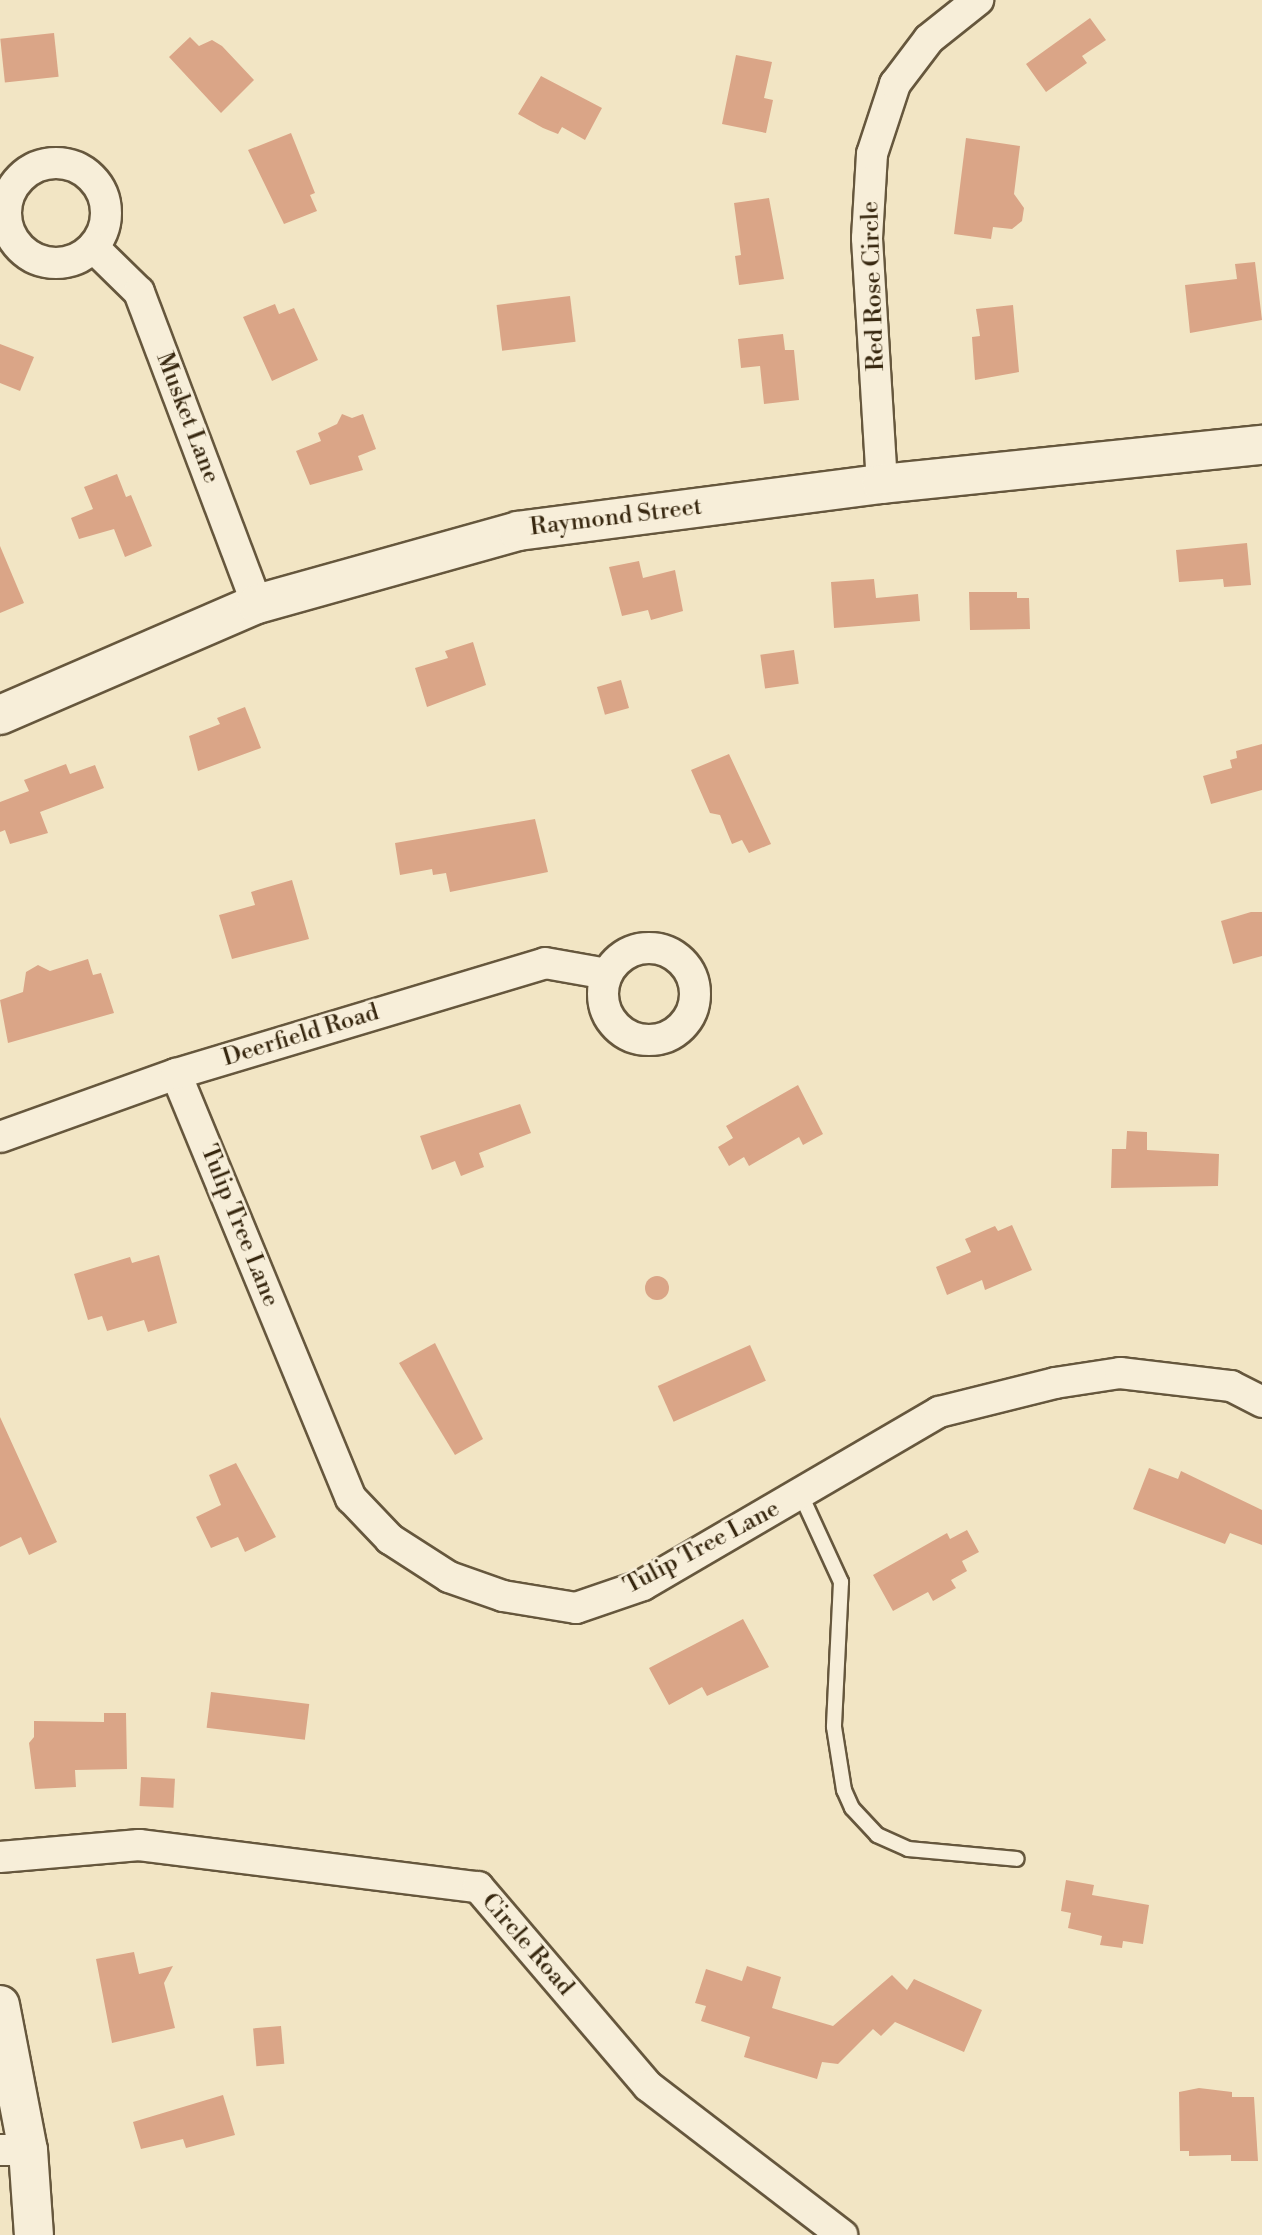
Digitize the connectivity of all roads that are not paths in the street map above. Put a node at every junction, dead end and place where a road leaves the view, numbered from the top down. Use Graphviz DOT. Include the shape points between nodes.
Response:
graph roads {
  1 [pos="978,0"];
  2 [pos="93,247"];
  3 [pos="1262,444"];
  4 [pos="882,484"];
  5 [pos="257,604"];
  6 [pos="0,715"];
  7 [pos="607,974"];
  8 [pos="176,1074"];
  9 [pos="0,1137"];
  10 [pos="1262,1402"];
  11 [pos="801,1495"];
  12 [pos="0,1857"];
  13 [pos="1017,1860"];
  14 [pos="0,2005"];
  15 [pos="14,2150"];
  16 [pos="34,2235"];
  17 [pos="842,2235"];
  1 -- 4 [label="street, Red Rose Circle" via="929,39 895,85 872,154 867,238"];
  2 -- 5 [label="street, Musket Lane" via="139,292"];
  3 -- 4 [label="street, Raymond Street"];
  4 -- 5 [label="street, Raymond Street" via="518,531"];
  5 -- 6 [label="street, Raymond Street"];
  7 -- 8 [label="street, Deerfield Road" via="545,963"];
  8 -- 9 [label="street, Deerfield Road"];
  8 -- 11 [label="street, Tulip Tree Lane" via="351,1498 390,1539 449,1577 503,1597 576,1608 643,1586"];
  10 -- 11 [label="street, Tulip Tree Lane" via="1231,1386 1177,1377 1120,1373 1055,1383 939,1412"];
  11 -- 13 [label="lane" via="841,1582 834,1727 844,1790 852,1808 877,1835 908,1849"];
  12 -- 17 [label="street, Circle Road" via="139,1845 478,1887 648,2086"];
  14 -- 15 [label="street"];
  15 -- 16 [label="street"];
}
